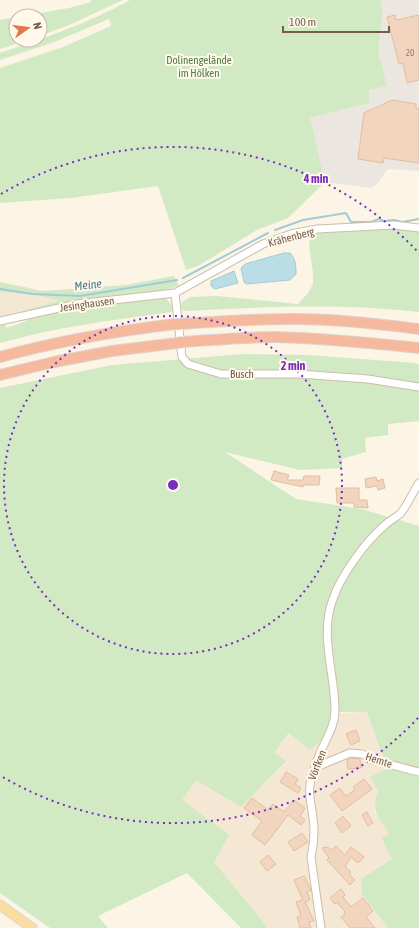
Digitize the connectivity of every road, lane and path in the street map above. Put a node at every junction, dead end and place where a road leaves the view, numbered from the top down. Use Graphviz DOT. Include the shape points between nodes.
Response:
graph roads {
  1 [pos="419,228"];
  2 [pos="175,293"];
  3 [pos="0,321"];
  4 [pos="419,330"];
  5 [pos="419,348"];
  6 [pos="0,357"];
  7 [pos="0,376"];
  8 [pos="419,387"];
  9 [pos="419,483"];
  10 [pos="316,767"];
  11 [pos="419,772"];
  12 [pos="0,905"];
  13 [pos="32,928"];
  14 [pos="321,928"];
  1 -- 2 [label="street, Krähenberg" via="394,225 317,229 291,234 263,244"];
  2 -- 3 [label="street, Jesinghausen" via="77,304"];
  2 -- 8 [label="street, Busch" via="182,357 188,364 221,374 299,374 368,379"];
  4 -- 6 [label="highway" via="295,319 178,324 102,334"];
  5 -- 7 [label="highway" via="366,342 238,338 112,351"];
  9 -- 10 [label="street, Vörfken" via="399,514 384,525 364,548 341,580 333,599 327,624 335,712 329,738 320,753"];
  10 -- 11 [label="street, Hemte" via="350,753 362,754 377,761"];
  10 -- 14 [label="street, Vörfken" via="309,795 314,829 311,857"];
  12 -- 13 [label="main road"];
}
